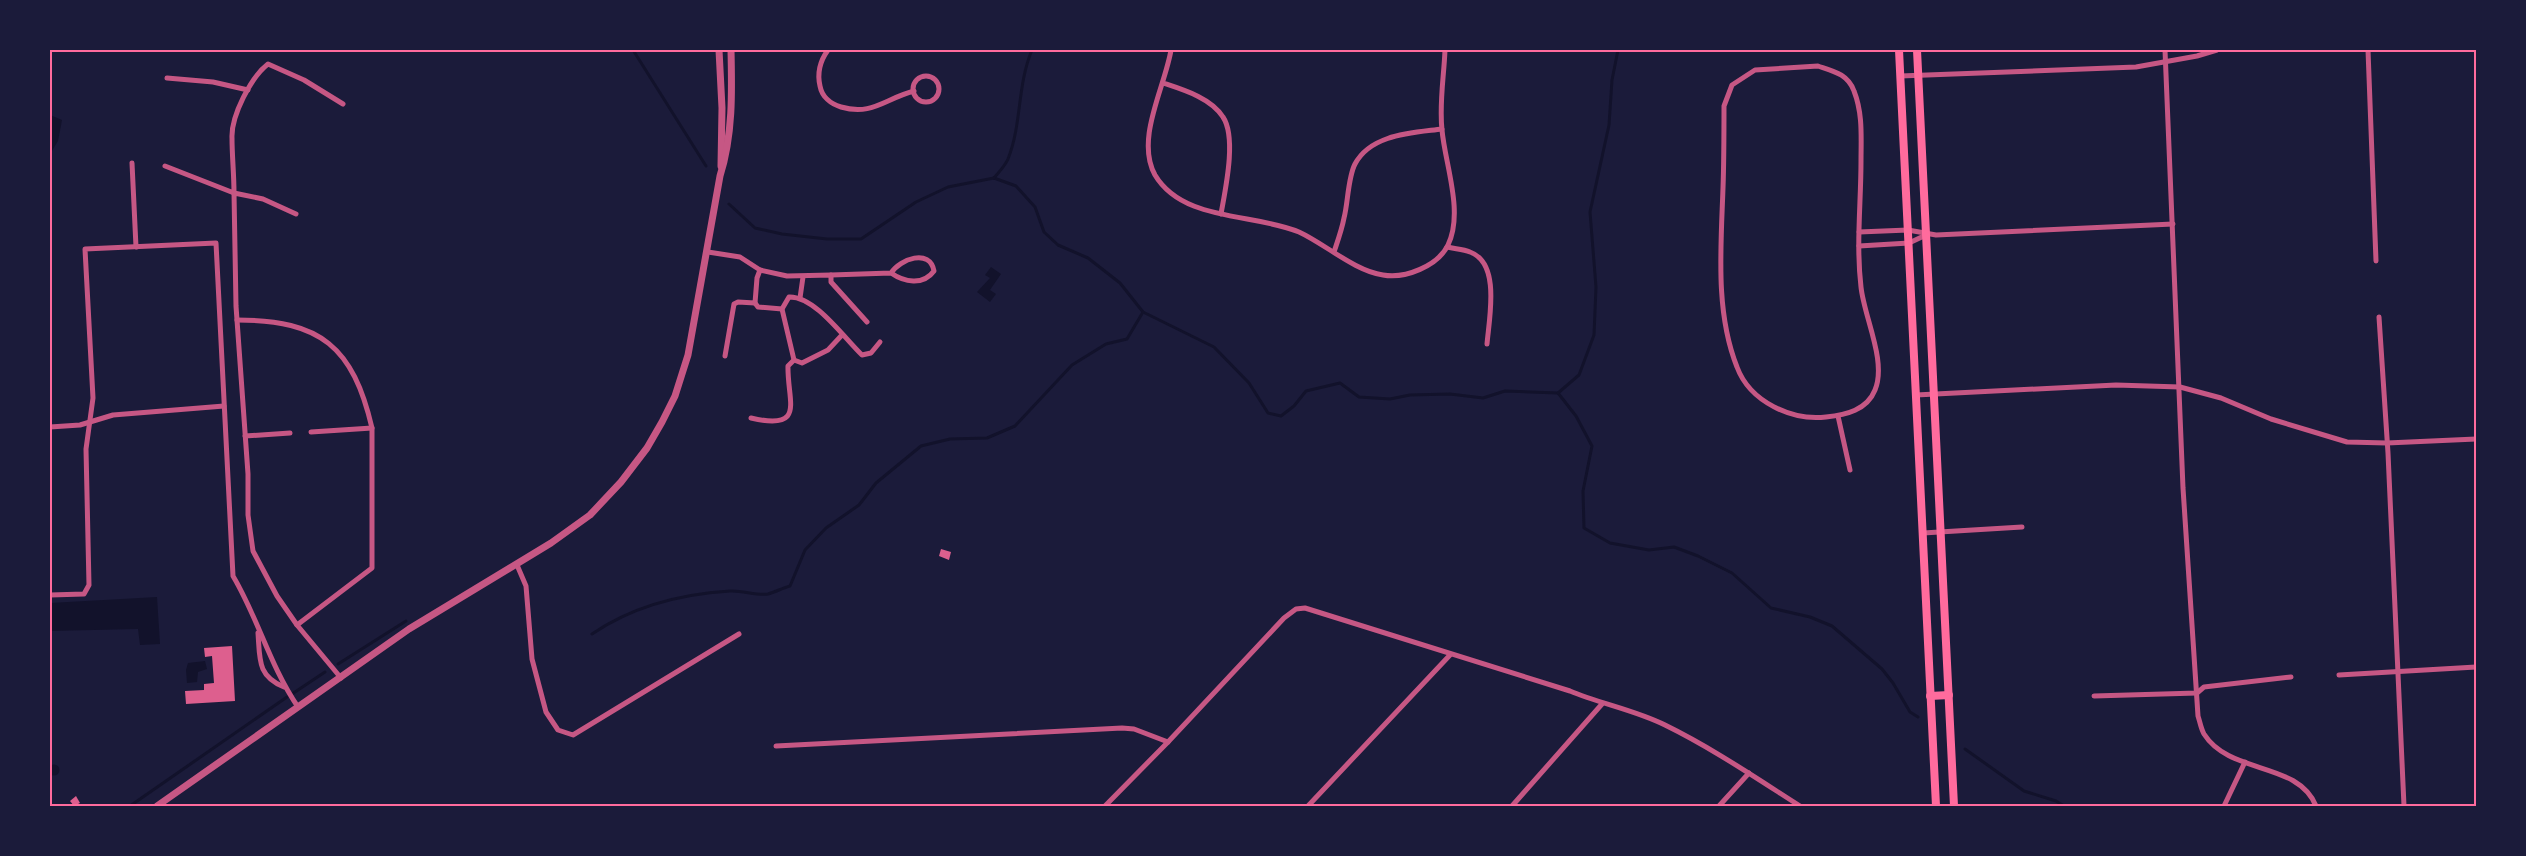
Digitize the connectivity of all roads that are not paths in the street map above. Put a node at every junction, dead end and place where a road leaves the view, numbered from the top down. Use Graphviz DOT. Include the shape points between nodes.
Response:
graph roads {
  1 [pos="719,50"];
  2 [pos="731,50"];
  3 [pos="828,50"];
  4 [pos="1171,50"];
  5 [pos="1445,50"];
  6 [pos="1899,50"];
  7 [pos="1917,50"];
  8 [pos="2164,50"];
  9 [pos="2217,50"];
  10 [pos="2368,50"];
  11 [pos="2166,63"];
  12 [pos="1918,74"];
  13 [pos="1900,76"];
  14 [pos="167,78"];
  15 [pos="1163,83"];
  16 [pos="248,90"];
  17 [pos="914,91"];
  18 [pos="342,104"];
  19 [pos="1442,129"];
  20 [pos="132,163"];
  21 [pos="164,166"];
  22 [pos="720,176"];
  23 [pos="234,193"];
  24 [pos="296,214"];
  25 [pos="1221,214"];
  26 [pos="2173,224"];
  27 [pos="1908,230"];
  28 [pos="1859,232"];
  29 [pos="1926,234"];
  30 [pos="1909,243"];
  31 [pos="136,246"];
  32 [pos="1859,246"];
  33 [pos="1448,247"];
  34 [pos="708,252"];
  35 [pos="1334,252"];
  36 [pos="2376,261"];
  37 [pos="760,270"];
  38 [pos="891,273"];
  39 [pos="831,275"];
  40 [pos="803,277"];
  41 [pos="800,298"];
  42 [pos="755,303"];
  43 [pos="782,309"];
  44 [pos="2379,317"];
  45 [pos="238,320"];
  46 [pos="867,322"];
  47 [pos="842,335"];
  48 [pos="880,342"];
  49 [pos="1487,344"];
  50 [pos="725,356"];
  51 [pos="794,360"];
  52 [pos="2180,387"];
  53 [pos="1935,394"];
  54 [pos="1916,395"];
  55 [pos="224,406"];
  56 [pos="1838,416"];
  57 [pos="751,418"];
  58 [pos="90,422"];
  59 [pos="50,427"];
  60 [pos="372,428"];
  61 [pos="311,432"];
  62 [pos="290,433"];
  63 [pos="245,436"];
  64 [pos="2476,439"];
  65 [pos="2387,443"];
  66 [pos="1850,470"];
  67 [pos="2022,527"];
  68 [pos="1940,532"];
  69 [pos="1923,533"];
  70 [pos="517,565"];
  71 [pos="50,595"];
  72 [pos="297,625"];
  73 [pos="257,628"];
  74 [pos="739,634"];
  75 [pos="1450,655"];
  76 [pos="2476,667"];
  77 [pos="2398,672"];
  78 [pos="2339,675"];
  79 [pos="2290,677"];
  80 [pos="341,678"];
  81 [pos="284,687"];
  82 [pos="2197,693"];
  83 [pos="1949,695"];
  84 [pos="1930,696"];
  85 [pos="2094,696"];
  86 [pos="1602,704"];
  87 [pos="298,708"];
  88 [pos="1168,742"];
  89 [pos="776,746"];
  90 [pos="2244,762"];
  91 [pos="1749,773"];
  92 [pos="157,806"];
  93 [pos="1105,806"];
  94 [pos="1308,806"];
  95 [pos="1512,806"];
  96 [pos="1719,806"];
  97 [pos="1800,806"];
  98 [pos="1936,806"];
  99 [pos="1954,806"];
  100 [pos="2224,806"];
  101 [pos="2316,806"];
  102 [pos="2404,806"];
  1 -- 22 [label="street" via="722,108"];
  2 -- 22 [label="street" via="731,111 726,156"];
  3 -- 17 [label="street" via="822,57 818,76 822,93 833,104 857,112"];
  4 -- 15 [label="street"];
  5 -- 19 [label="street"];
  6 -- 13 [label="main road"];
  7 -- 12 [label="main road"];
  8 -- 11 [label="street"];
  9 -- 11 [label="street"];
  10 -- 36 [label="street"];
  11 -- 12 [label="street" via="2136,67"];
  11 -- 26 [label="street"];
  12 -- 13 [label="street"];
  12 -- 29 [label="main road"];
  13 -- 27 [label="main road"];
  14 -- 16 [label="street" via="212,82"];
  15 -- 25 [label="street" via="1186,90 1210,103 1224,118 1229,137"];
  15 -- 25 [label="street" via="1149,132 1149,157 1155,174 1169,193"];
  16 -- 18 [label="street" via="257,72 268,64 304,80"];
  16 -- 23 [label="street" via="234,119"];
  17 -- 17 [label="street" via="915,83 924,76 933,78 938,84 938,92 930,101 922,101"];
  19 -- 33 [label="street" via="1452,202 1453,231"];
  19 -- 35 [label="street" via="1400,134 1381,141 1354,164"];
  20 -- 31 [label="street"];
  21 -- 23 [label="street"];
  22 -- 34 [label="street"];
  23 -- 24 [label="street" via="263,199"];
  23 -- 45 [label="street"];
  25 -- 35 [label="street" via="1258,220 1298,232"];
  26 -- 29 [label="street"];
  26 -- 52 [label="street"];
  27 -- 28 [label="street"];
  27 -- 29 [label="street"];
  27 -- 30 [label="main road"];
  28 -- 32 [label="street"];
  28 -- 56 [label="street" via="1861,112 1853,88 1844,75 1818,66 1755,70 1732,85 1724,106 1721,253 1723,304 1737,368 1746,385 1762,399 1790,414 1814,419"];
  29 -- 30 [label="street"];
  29 -- 53 [label="main road"];
  30 -- 32 [label="street"];
  30 -- 54 [label="main road"];
  31 -- 55 [label="street" via="216,243"];
  31 -- 58 [label="street" via="85,249 93,398"];
  32 -- 56 [label="street" via="1861,287 1877,352 1878,376 1876,390 1868,403 1854,412"];
  33 -- 35 [label="street" via="1434,260 1404,276 1382,275"];
  33 -- 49 [label="street" via="1472,252 1485,263 1491,280"];
  34 -- 37 [label="street" via="740,257"];
  34 -- 70 [label="street" via="688,355 659,428 634,466 590,515"];
  37 -- 40 [label="street"];
  37 -- 42 [label="street"];
  38 -- 38 [label="street" via="896,265 917,258 928,260 934,271 919,281 908,281"];
  38 -- 39 [label="street"];
  39 -- 40 [label="street"];
  39 -- 46 [label="street" via="831,282"];
  40 -- 41 [label="street"];
  41 -- 43 [label="street" via="789,297"];
  41 -- 47 [label="street" via="817,309"];
  42 -- 43 [label="street" via="758,307"];
  42 -- 50 [label="street" via="734,304"];
  43 -- 51 [label="street"];
  44 -- 65 [label="street"];
  45 -- 60 [label="street" via="283,323 309,331 333,346 354,371 365,396"];
  45 -- 63 [label="street"];
  47 -- 48 [label="street" via="862,355 871,353"];
  47 -- 51 [label="street" via="816,358 802,363"];
  51 -- 57 [label="street" via="788,366 793,404 787,416 781,421 771,422"];
  52 -- 53 [label="street" via="2116,385"];
  52 -- 65 [label="street" via="2347,442"];
  52 -- 82 [label="street" via="2190,619"];
  53 -- 54 [label="street"];
  53 -- 68 [label="main road"];
  54 -- 69 [label="main road"];
  55 -- 58 [label="street" via="113,415"];
  55 -- 73 [label="street" via="233,576 248,602"];
  56 -- 66 [label="street"];
  58 -- 59 [label="street"];
  58 -- 71 [label="street" via="86,449 89,585 84,594"];
  60 -- 61 [label="street"];
  60 -- 72 [label="street" via="372,568"];
  62 -- 63 [label="street"];
  63 -- 72 [label="street" via="253,551 276,596"];
  64 -- 65 [label="street"];
  65 -- 77 [label="street"];
  67 -- 68 [label="street"];
  68 -- 69 [label="street"];
  68 -- 83 [label="main road"];
  69 -- 84 [label="main road"];
  70 -- 74 [label="street" via="526,586 532,660 546,712 558,730 573,735"];
  70 -- 80 [label="street" via="409,629"];
  72 -- 80 [label="street"];
  73 -- 81 [label="street"];
  73 -- 81 [label="street" via="262,669 267,677"];
  75 -- 86 [label="street"];
  75 -- 88 [label="street" via="1305,608 1296,609 1278,624"];
  75 -- 94 [label="street"];
  76 -- 77 [label="street"];
  77 -- 78 [label="street"];
  77 -- 102 [label="street"];
  79 -- 82 [label="street" via="2204,687"];
  80 -- 87 [label="street"];
  81 -- 87 [label="street"];
  82 -- 85 [label="street"];
  82 -- 90 [label="street" via="2198,716 2204,735 2220,750"];
  83 -- 84 [label="main road"];
  83 -- 99 [label="main road"];
  84 -- 98 [label="main road"];
  86 -- 91 [label="street" via="1635,712 1664,724"];
  86 -- 95 [label="street"];
  87 -- 92 [label="street"];
  88 -- 89 [label="street" via="1134,729 1122,728"];
  88 -- 93 [label="street"];
  90 -- 100 [label="street"];
  90 -- 101 [label="street" via="2294,780 2306,788"];
  91 -- 96 [label="street"];
  91 -- 97 [label="street"];
}
